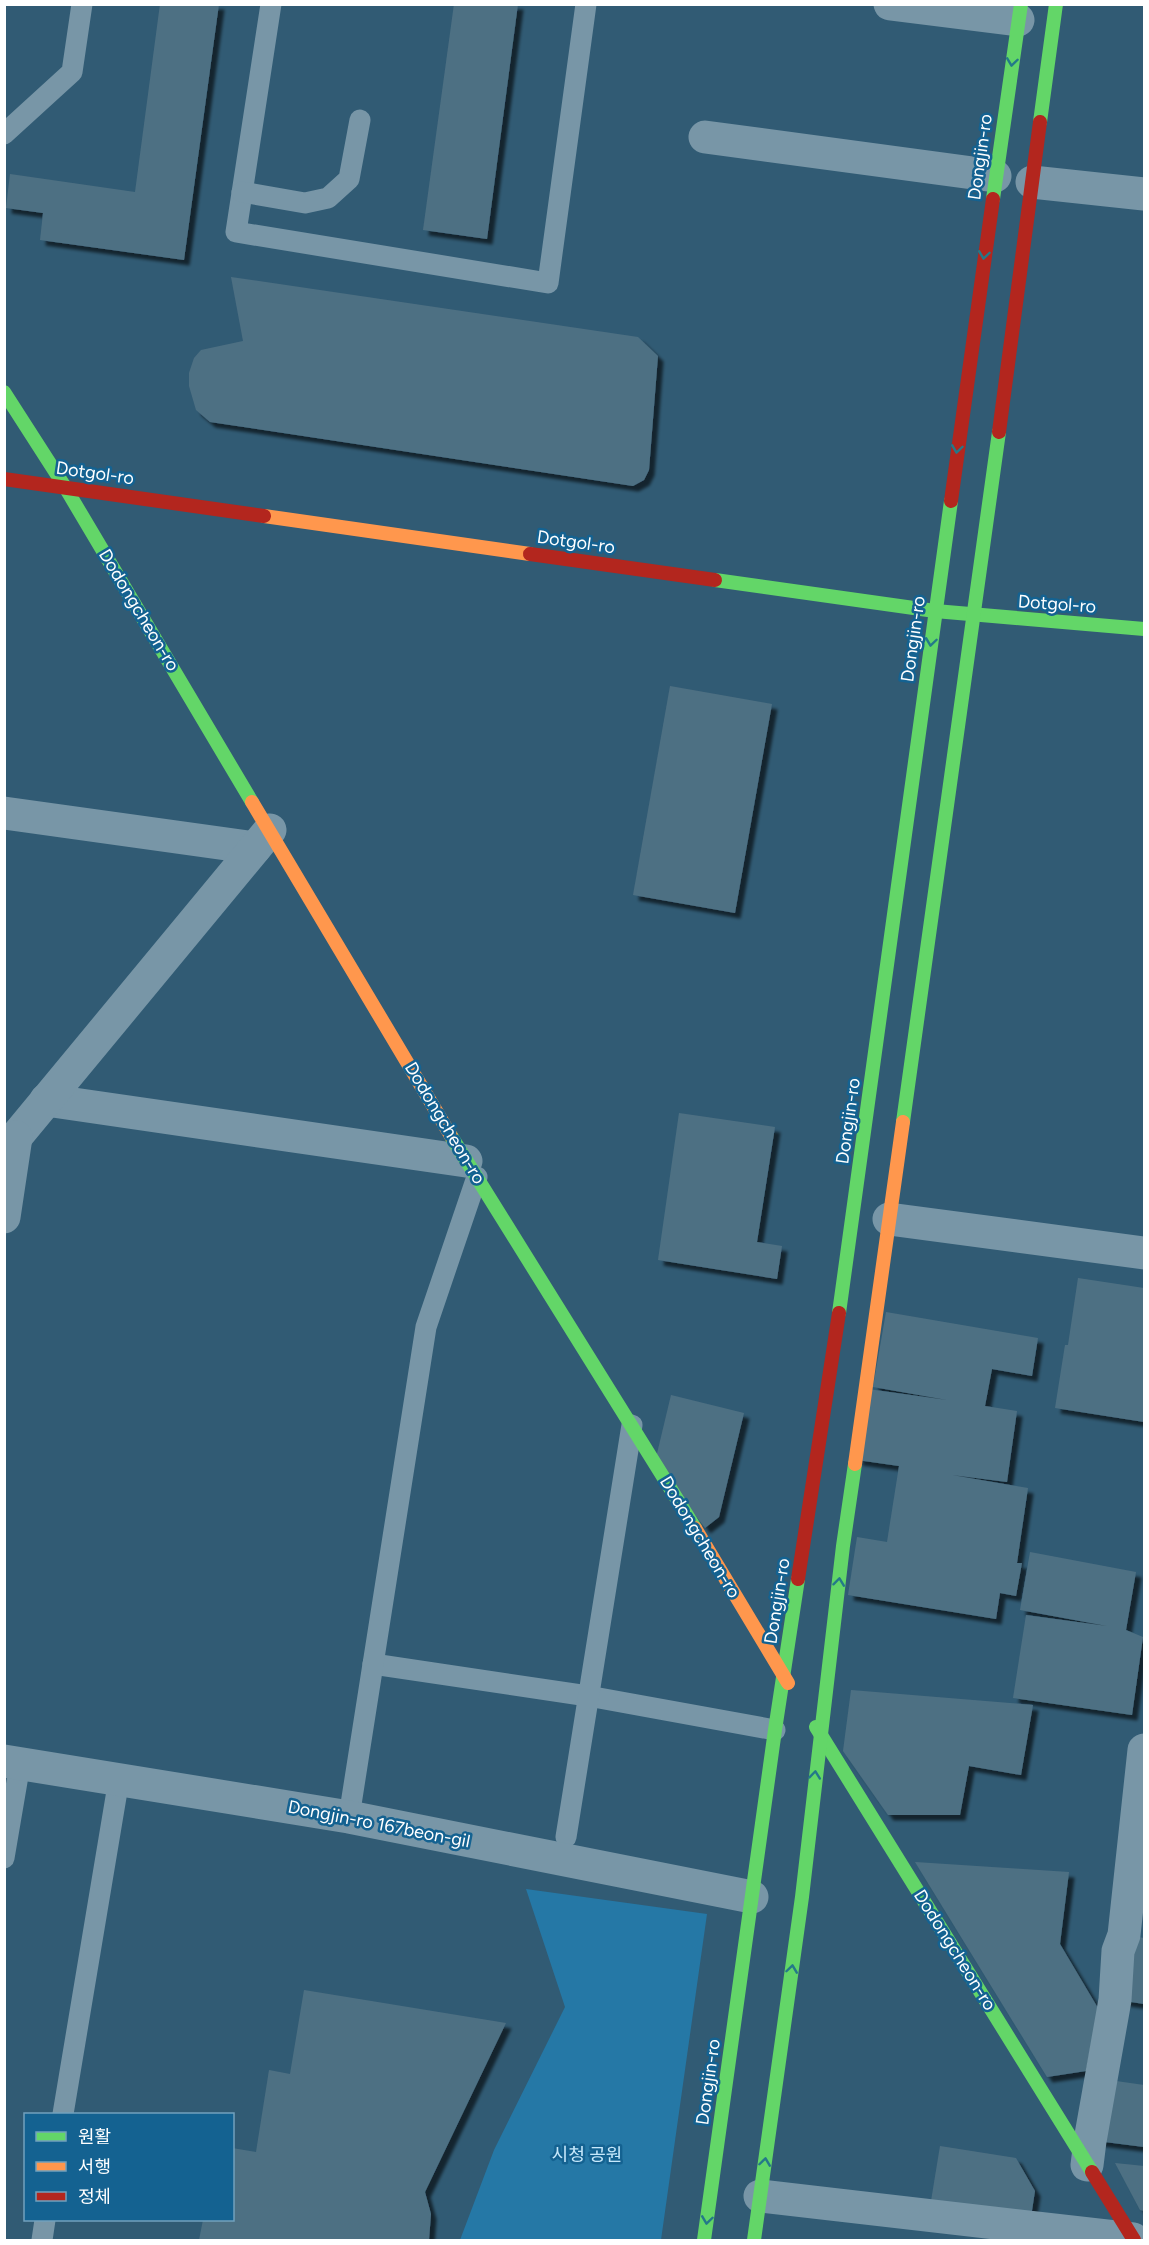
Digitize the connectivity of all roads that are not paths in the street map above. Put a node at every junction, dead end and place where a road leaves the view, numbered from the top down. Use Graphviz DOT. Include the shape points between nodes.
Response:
graph roads {
  1 [pos="82,4"];
  2 [pos="271,4"];
  3 [pos="586,4"];
  4 [pos="890,4"];
  5 [pos="1056,4"];
  6 [pos="1020,12"];
  7 [pos="360,120"];
  8 [pos="4,134"];
  9 [pos="705,138"];
  10 [pos="995,176"];
  11 [pos="1032,182"];
  12 [pos="242,192"];
  13 [pos="1144,194"];
  14 [pos="4,392"];
  15 [pos="4,479"];
  16 [pos="65,487"];
  17 [pos="935,611"];
  18 [pos="975,616"];
  19 [pos="1144,629"];
  20 [pos="4,813"];
  21 [pos="262,839"];
  22 [pos="46,1100"];
  23 [pos="10,1136"];
  24 [pos="472,1169"];
  25 [pos="4,1217"];
  26 [pos="889,1219"];
  27 [pos="1144,1252"];
  28 [pos="632,1425"];
  29 [pos="373,1664"];
  30 [pos="784,1676"];
  31 [pos="796,1695"];
  32 [pos="588,1696"];
  33 [pos="808,1713"];
  34 [pos="776,1730"];
  35 [pos="820,1732"];
  36 [pos="1144,1750"];
  37 [pos="12,1762"];
  38 [pos="118,1779"];
  39 [pos="349,1816"];
  40 [pos="566,1836"];
  41 [pos="4,1858"];
  42 [pos="752,1897"];
  43 [pos="63,2113"];
  44 [pos="1088,2165"];
  45 [pos="760,2196"];
  46 [pos="45,2221"];
  47 [pos="1134,2240"];
  48 [pos="42,2241"];
  49 [pos="704,2241"];
  50 [pos="754,2241"];
  1 -- 8 [label="lane" via="72,72"];
  2 -- 12 [label="lane"];
  3 -- 12 [label="lane" via="548,283 237,232"];
  4 -- 6 [label="street"];
  5 -- 11 [label="street"];
  6 -- 10 [label="street, Dongjin-ro, one-way"];
  7 -- 12 [label="lane" via="349,179 328,198 305,203"];
  9 -- 10 [label="street"];
  10 -- 17 [label="street, Dongjin-ro, one-way"];
  11 -- 13 [label="street"];
  11 -- 18 [label="street"];
  14 -- 16 [label="street, Dodongcheon-ro"];
  15 -- 16 [label="street, Dotgol-ro"];
  16 -- 17 [label="street, Dotgol-ro"];
  16 -- 21 [label="street, Dodongcheon-ro"];
  17 -- 18 [label="street, Dotgol-ro"];
  17 -- 30 [label="street, Dongjin-ro, one-way" via="853,1223"];
  18 -- 19 [label="street, Dotgol-ro"];
  18 -- 26 [label="street"];
  20 -- 21 [label="street"];
  21 -- 22 [label="street"];
  21 -- 24 [label="street, Dodongcheon-ro"];
  22 -- 23 [label="street"];
  22 -- 24 [label="street"];
  23 -- 25 [label="street"];
  24 -- 28 [label="street, Dodongcheon-ro"];
  24 -- 29 [label="lane" via="426,1327"];
  26 -- 27 [label="street"];
  35 -- 26 [label="street, one-way"];
  28 -- 30 [label="street, Dodongcheon-ro"];
  28 -- 32 [label="lane"];
  29 -- 32 [label="lane"];
  29 -- 39 [label="lane"];
  30 -- 31 [label="street, Dodongcheon-ro"];
  30 -- 34 [label="street, Dongjin-ro"];
  32 -- 34 [label="lane"];
  32 -- 40 [label="lane"];
  33 -- 35 [label="street, Dodongcheon-ro"];
  34 -- 42 [label="street, Dongjin-ro"];
  35 -- 44 [label="street, Dodongcheon-ro"];
  45 -- 35 [label="street, one-way" via="802,1897"];
  36 -- 44 [label="street" via="1124,1935 1118,1952 1115,2000"];
  37 -- 38 [label="street, Dongjin-ro 167beon-gil"];
  37 -- 41 [label="lane"];
  38 -- 39 [label="street, Dongjin-ro 167beon-gil"];
  38 -- 43 [label="lane"];
  39 -- 42 [label="street, Dongjin-ro 167beon-gil"];
  42 -- 49 [label="street, Dongjin-ro, one-way"];
  44 -- 47 [label="street, Dodongcheon-ro"];
  45 -- 47 [label="street"];
  45 -- 50 [label="street"];
  46 -- 48 [label="lane"];
}
